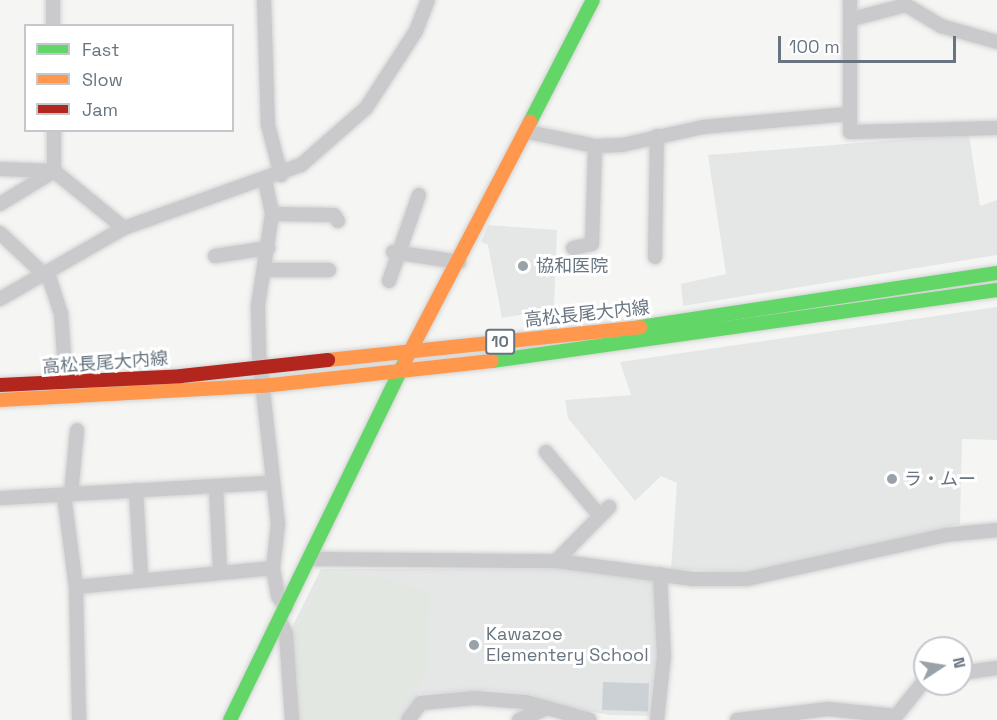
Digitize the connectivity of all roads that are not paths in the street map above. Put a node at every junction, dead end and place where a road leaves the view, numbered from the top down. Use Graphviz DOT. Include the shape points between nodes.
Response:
graph roads {
  1 [pos="53,0"];
  2 [pos="264,0"];
  3 [pos="429,0"];
  4 [pos="593,0"];
  5 [pos="850,0"];
  6 [pos="852,18"];
  7 [pos="53,24"];
  8 [pos="997,42"];
  9 [pos="848,114"];
  10 [pos="997,129"];
  11 [pos="54,132"];
  12 [pos="528,132"];
  13 [pos="657,136"];
  14 [pos="595,146"];
  15 [pos="0,169"];
  16 [pos="54,171"];
  17 [pos="281,175"];
  18 [pos="265,180"];
  19 [pos="419,195"];
  20 [pos="0,204"];
  21 [pos="272,214"];
  22 [pos="339,221"];
  23 [pos="124,228"];
  24 [pos="0,233"];
  25 [pos="268,248"];
  26 [pos="573,248"];
  27 [pos="396,253"];
  28 [pos="215,256"];
  29 [pos="655,257"];
  30 [pos="459,262"];
  31 [pos="265,270"];
  32 [pos="329,270"];
  33 [pos="997,273"];
  34 [pos="43,276"];
  35 [pos="389,281"];
  36 [pos="997,290"];
  37 [pos="0,299"];
  38 [pos="412,350"];
  39 [pos="260,366"];
  40 [pos="399,371"];
  41 [pos="66,384"];
  42 [pos="0,385"];
  43 [pos="262,386"];
  44 [pos="0,400"];
  45 [pos="77,430"];
  46 [pos="546,452"];
  47 [pos="271,483"];
  48 [pos="216,486"];
  49 [pos="136,490"];
  50 [pos="67,495"];
  51 [pos="0,498"];
  52 [pos="997,530"];
  53 [pos="311,560"];
  54 [pos="556,561"];
  55 [pos="273,568"];
  56 [pos="220,571"];
  57 [pos="660,574"];
  58 [pos="141,578"];
  59 [pos="76,587"];
  60 [pos="283,615"];
  61 [pos="997,668"];
  62 [pos="973,671"];
  63 [pos="913,696"];
  64 [pos="545,709"];
  65 [pos="896,718"];
  66 [pos="575,719"];
  67 [pos="80,720"];
  68 [pos="230,720"];
  69 [pos="292,720"];
  70 [pos="408,720"];
  71 [pos="519,720"];
  72 [pos="590,720"];
  73 [pos="657,720"];
  74 [pos="737,720"];
  1 -- 7 [label="street"];
  2 -- 17 [label="street" via="268,125"];
  3 -- 17 [label="street" via="416,32 366,108 336,138"];
  4 -- 12 [label="main road"];
  5 -- 6 [label="street"];
  6 -- 8 [label="street" via="906,5 941,26"];
  6 -- 9 [label="street" via="846,27"];
  9 -- 10 [label="street" via="850,132 856,134"];
  9 -- 13 [label="street"];
  11 -- 16 [label="street"];
  12 -- 14 [label="street"];
  12 -- 30 [label="main road"];
  13 -- 14 [label="street"];
  13 -- 29 [label="street"];
  14 -- 26 [label="street" via="592,244"];
  15 -- 16 [label="street"];
  16 -- 20 [label="street"];
  16 -- 23 [label="street"];
  17 -- 18 [label="street"];
  18 -- 21 [label="street"];
  18 -- 23 [label="street"];
  19 -- 27 [label="street"];
  21 -- 22 [label="street" via="334,215"];
  21 -- 25 [label="street"];
  23 -- 34 [label="street"];
  24 -- 34 [label="street"];
  25 -- 28 [label="street"];
  25 -- 31 [label="street"];
  27 -- 30 [label="street"];
  27 -- 35 [label="street"];
  30 -- 38 [label="main road"];
  31 -- 32 [label="street"];
  31 -- 39 [label="street" via="258,306"];
  33 -- 38 [label="main road, 高松長尾大内線 / 10" via="682,322"];
  34 -- 37 [label="street"];
  34 -- 41 [label="street" via="50,280 62,313"];
  36 -- 40 [label="main road, 高松長尾大内線 / 10"];
  38 -- 39 [label="main road, 高松長尾大内線 / 10"];
  38 -- 40 [label="main road"];
  39 -- 41 [label="main road, 高松長尾大内線 / 10"];
  39 -- 43 [label="street"];
  40 -- 43 [label="main road, 高松長尾大内線 / 10"];
  40 -- 53 [label="main road"];
  41 -- 42 [label="main road, 高松長尾大内線 / 10"];
  43 -- 44 [label="main road, 高松長尾大内線 / 10"];
  43 -- 47 [label="street"];
  45 -- 50 [label="street"];
  46 -- 54 [label="street" via="604,511"];
  47 -- 48 [label="street"];
  47 -- 55 [label="street" via="278,524"];
  48 -- 49 [label="street"];
  48 -- 56 [label="street"];
  49 -- 50 [label="street"];
  49 -- 58 [label="street"];
  50 -- 51 [label="street"];
  50 -- 59 [label="street"];
  52 -- 57 [label="street" via="945,535 747,579"];
  53 -- 54 [label="street"];
  53 -- 60 [label="main road"];
  54 -- 57 [label="street"];
  55 -- 56 [label="street"];
  55 -- 60 [label="street"];
  56 -- 58 [label="street"];
  57 -- 73 [label="street" via="664,656"];
  58 -- 59 [label="street"];
  59 -- 67 [label="street"];
  60 -- 68 [label="main road"];
  60 -- 69 [label="street"];
  61 -- 62 [label="street"];
  63 -- 65 [label="street"];
  64 -- 66 [label="street"];
  64 -- 70 [label="street" via="516,700 464,699 421,703"];
  64 -- 71 [label="street"];
  65 -- 74 [label="street" via="819,709"];
  66 -- 72 [label="street"];
}
